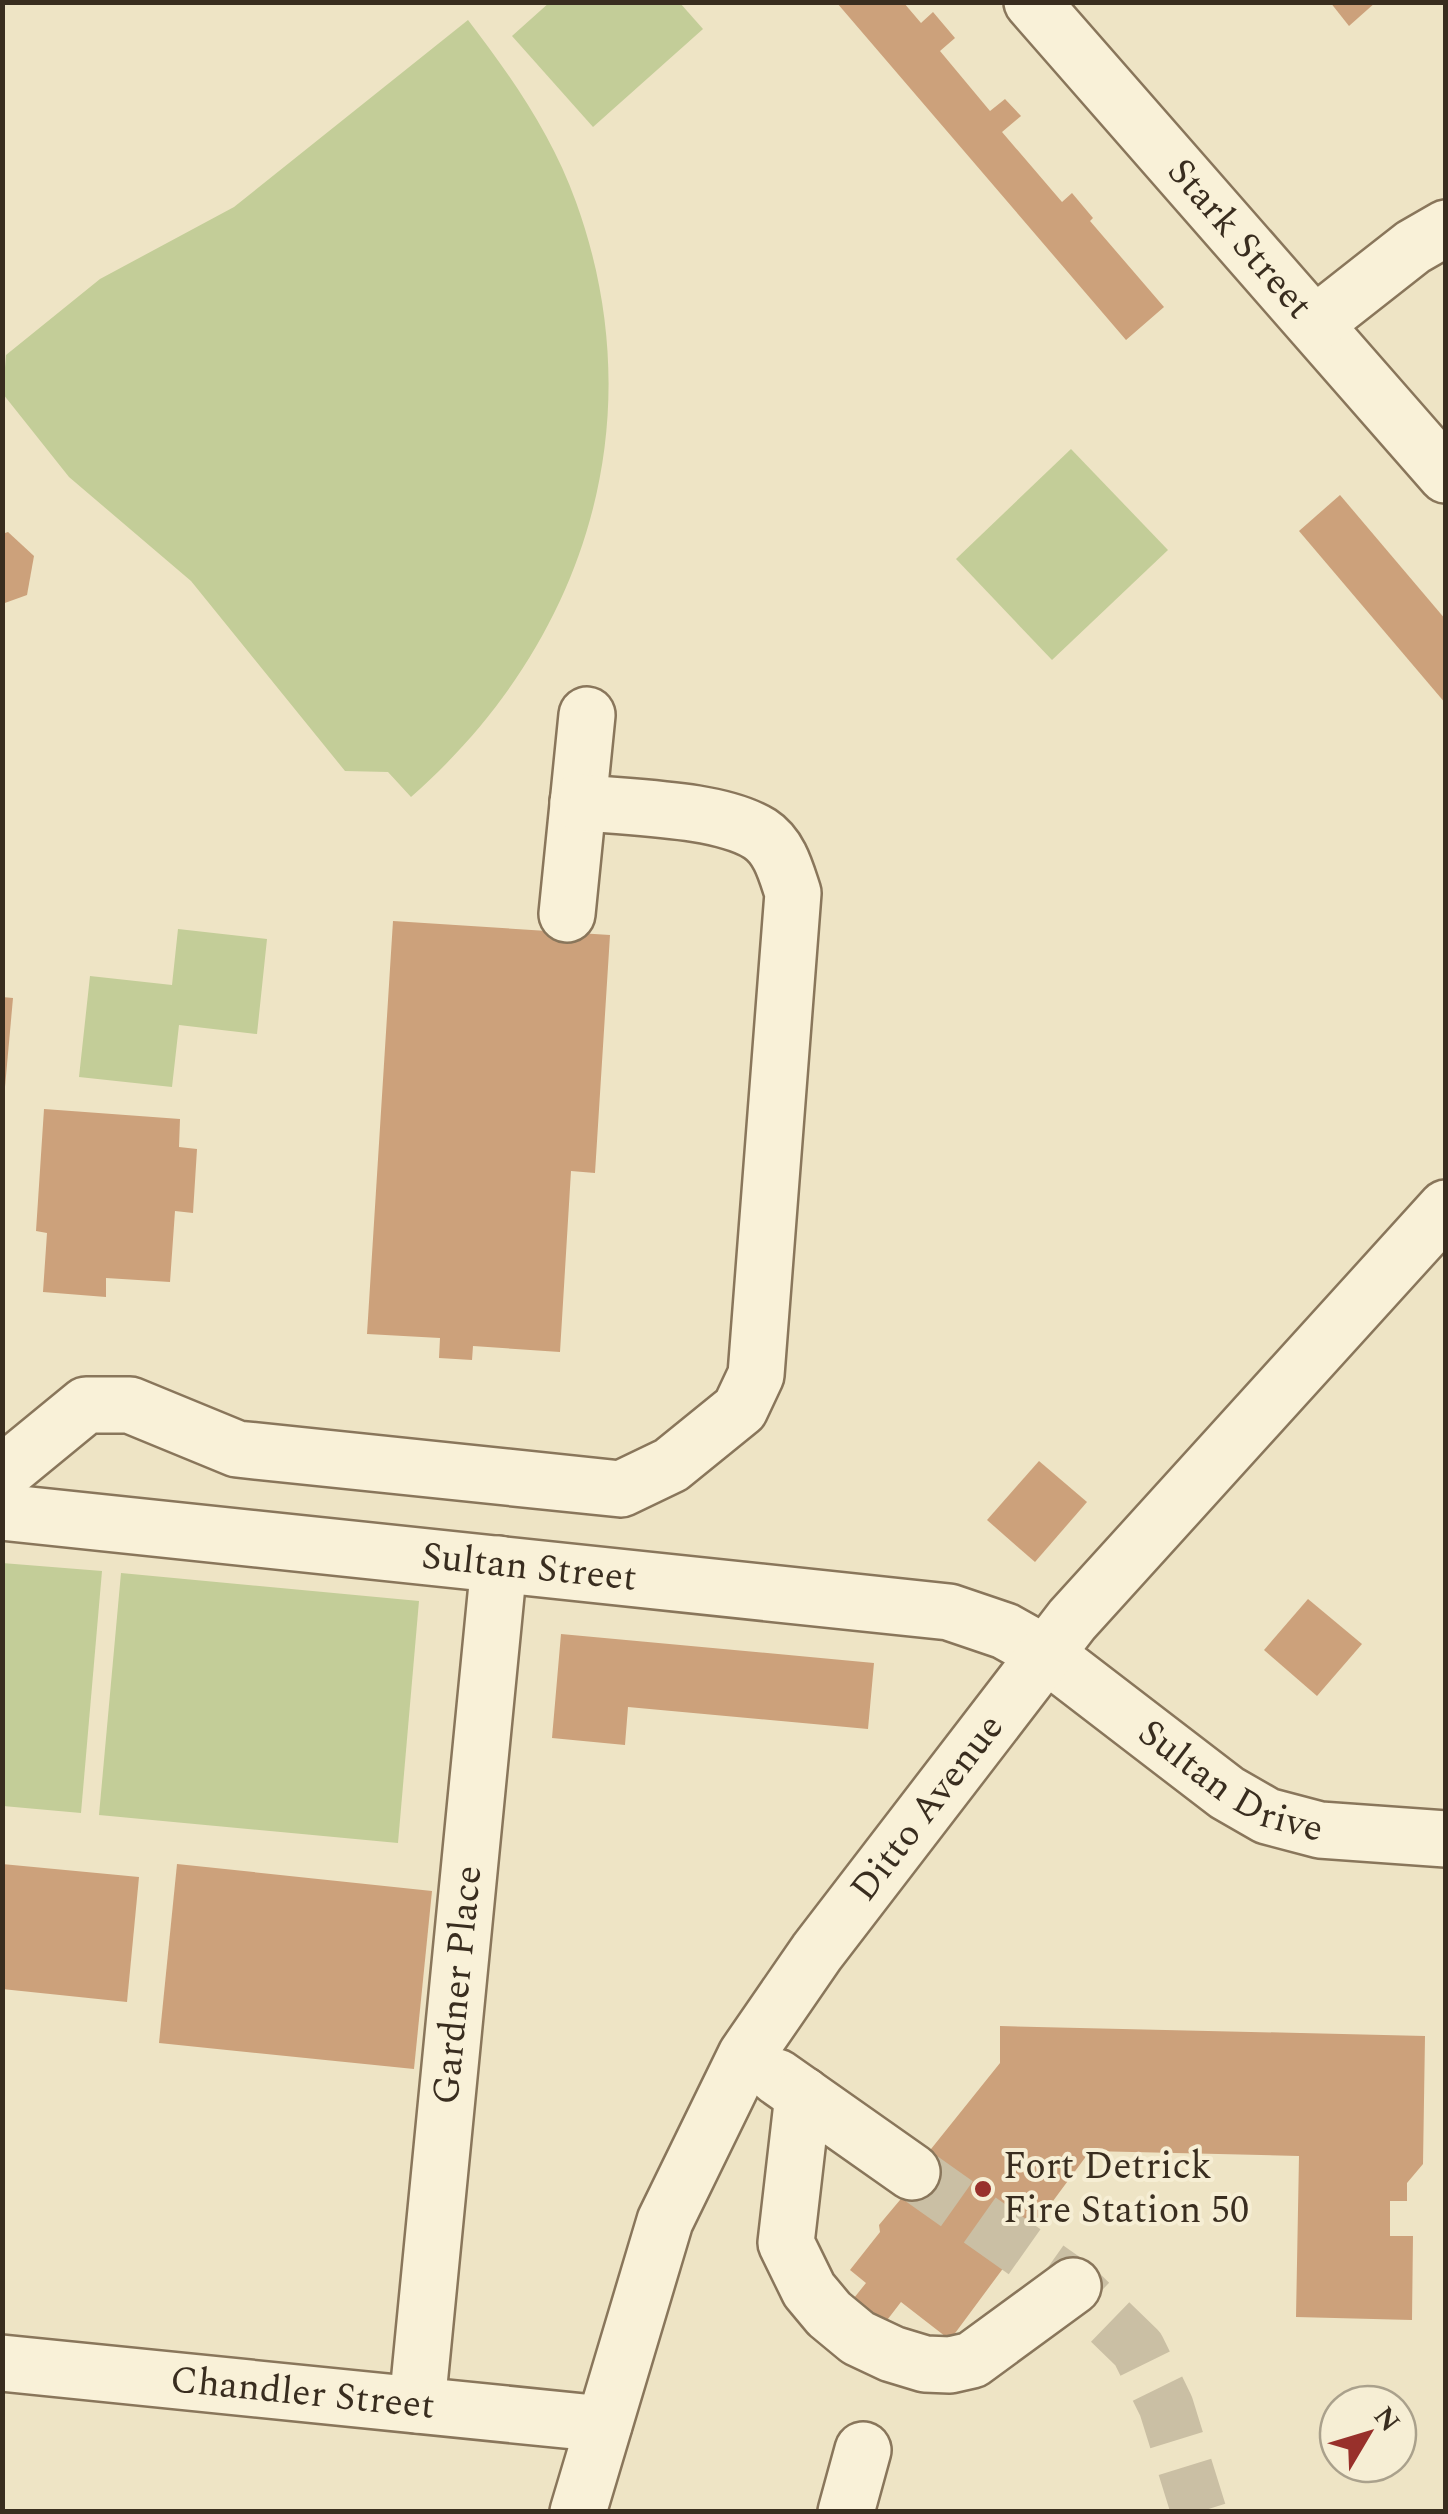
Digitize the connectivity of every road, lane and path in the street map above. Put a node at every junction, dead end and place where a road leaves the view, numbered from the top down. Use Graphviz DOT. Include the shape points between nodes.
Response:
graph roads {
  1 [pos="1032,2"];
  2 [pos="1446,228"];
  3 [pos="1315,324"];
  4 [pos="1446,475"];
  5 [pos="587,715"];
  6 [pos="578,802"];
  7 [pos="568,914"];
  8 [pos="1446,1208"];
  9 [pos="2,1474"];
  10 [pos="621,1490"];
  11 [pos="2,1512"];
  12 [pos="499,1564"];
  13 [pos="620,1576"];
  14 [pos="1046,1654"];
  15 [pos="1446,1839"];
  16 [pos="746,2055"];
  17 [pos="803,2094"];
  18 [pos="912,2172"];
  19 [pos="1073,2286"];
  20 [pos="2,2363"];
  21 [pos="418,2405"];
  22 [pos="604,2424"];
  23 [pos="863,2450"];
  24 [pos="578,2512"];
  25 [pos="846,2512"];
  1 -- 3 [label="street, Stark Street"];
  2 -- 3 [label="street"];
  3 -- 4 [label="street, Stark Street"];
  5 -- 6 [label="street"];
  6 -- 7 [label="street"];
  6 -- 10 [label="street" via="723,818 762,835 782,859 793,893 756,1375 740,1409 672,1465"];
  8 -- 14 [label="street, Ditto Avenue"];
  9 -- 10 [label="street" via="86,1405 130,1406 237,1449"];
  10 -- 13 [label="street"];
  11 -- 12 [label="street, Sultan Street"];
  12 -- 13 [label="street, Sultan Street"];
  12 -- 21 [label="street, Gardner Place"];
  13 -- 14 [label="street, Sultan Street" via="949,1612"];
  14 -- 15 [label="street, Sultan Drive" via="1226,1793 1267,1816 1320,1830"];
  14 -- 16 [label="street, Ditto Avenue"];
  16 -- 17 [label="street"];
  16 -- 22 [label="street, Ditto Avenue" via="665,2221"];
  17 -- 18 [label="street"];
  17 -- 19 [label="street" via="786,2244 809,2290 858,2338 925,2364 972,2360"];
  20 -- 21 [label="street, Chandler Street"];
  21 -- 22 [label="street, Chandler Street"];
  22 -- 24 [label="street, Ditto Avenue"];
  23 -- 25 [label="street"];
}
